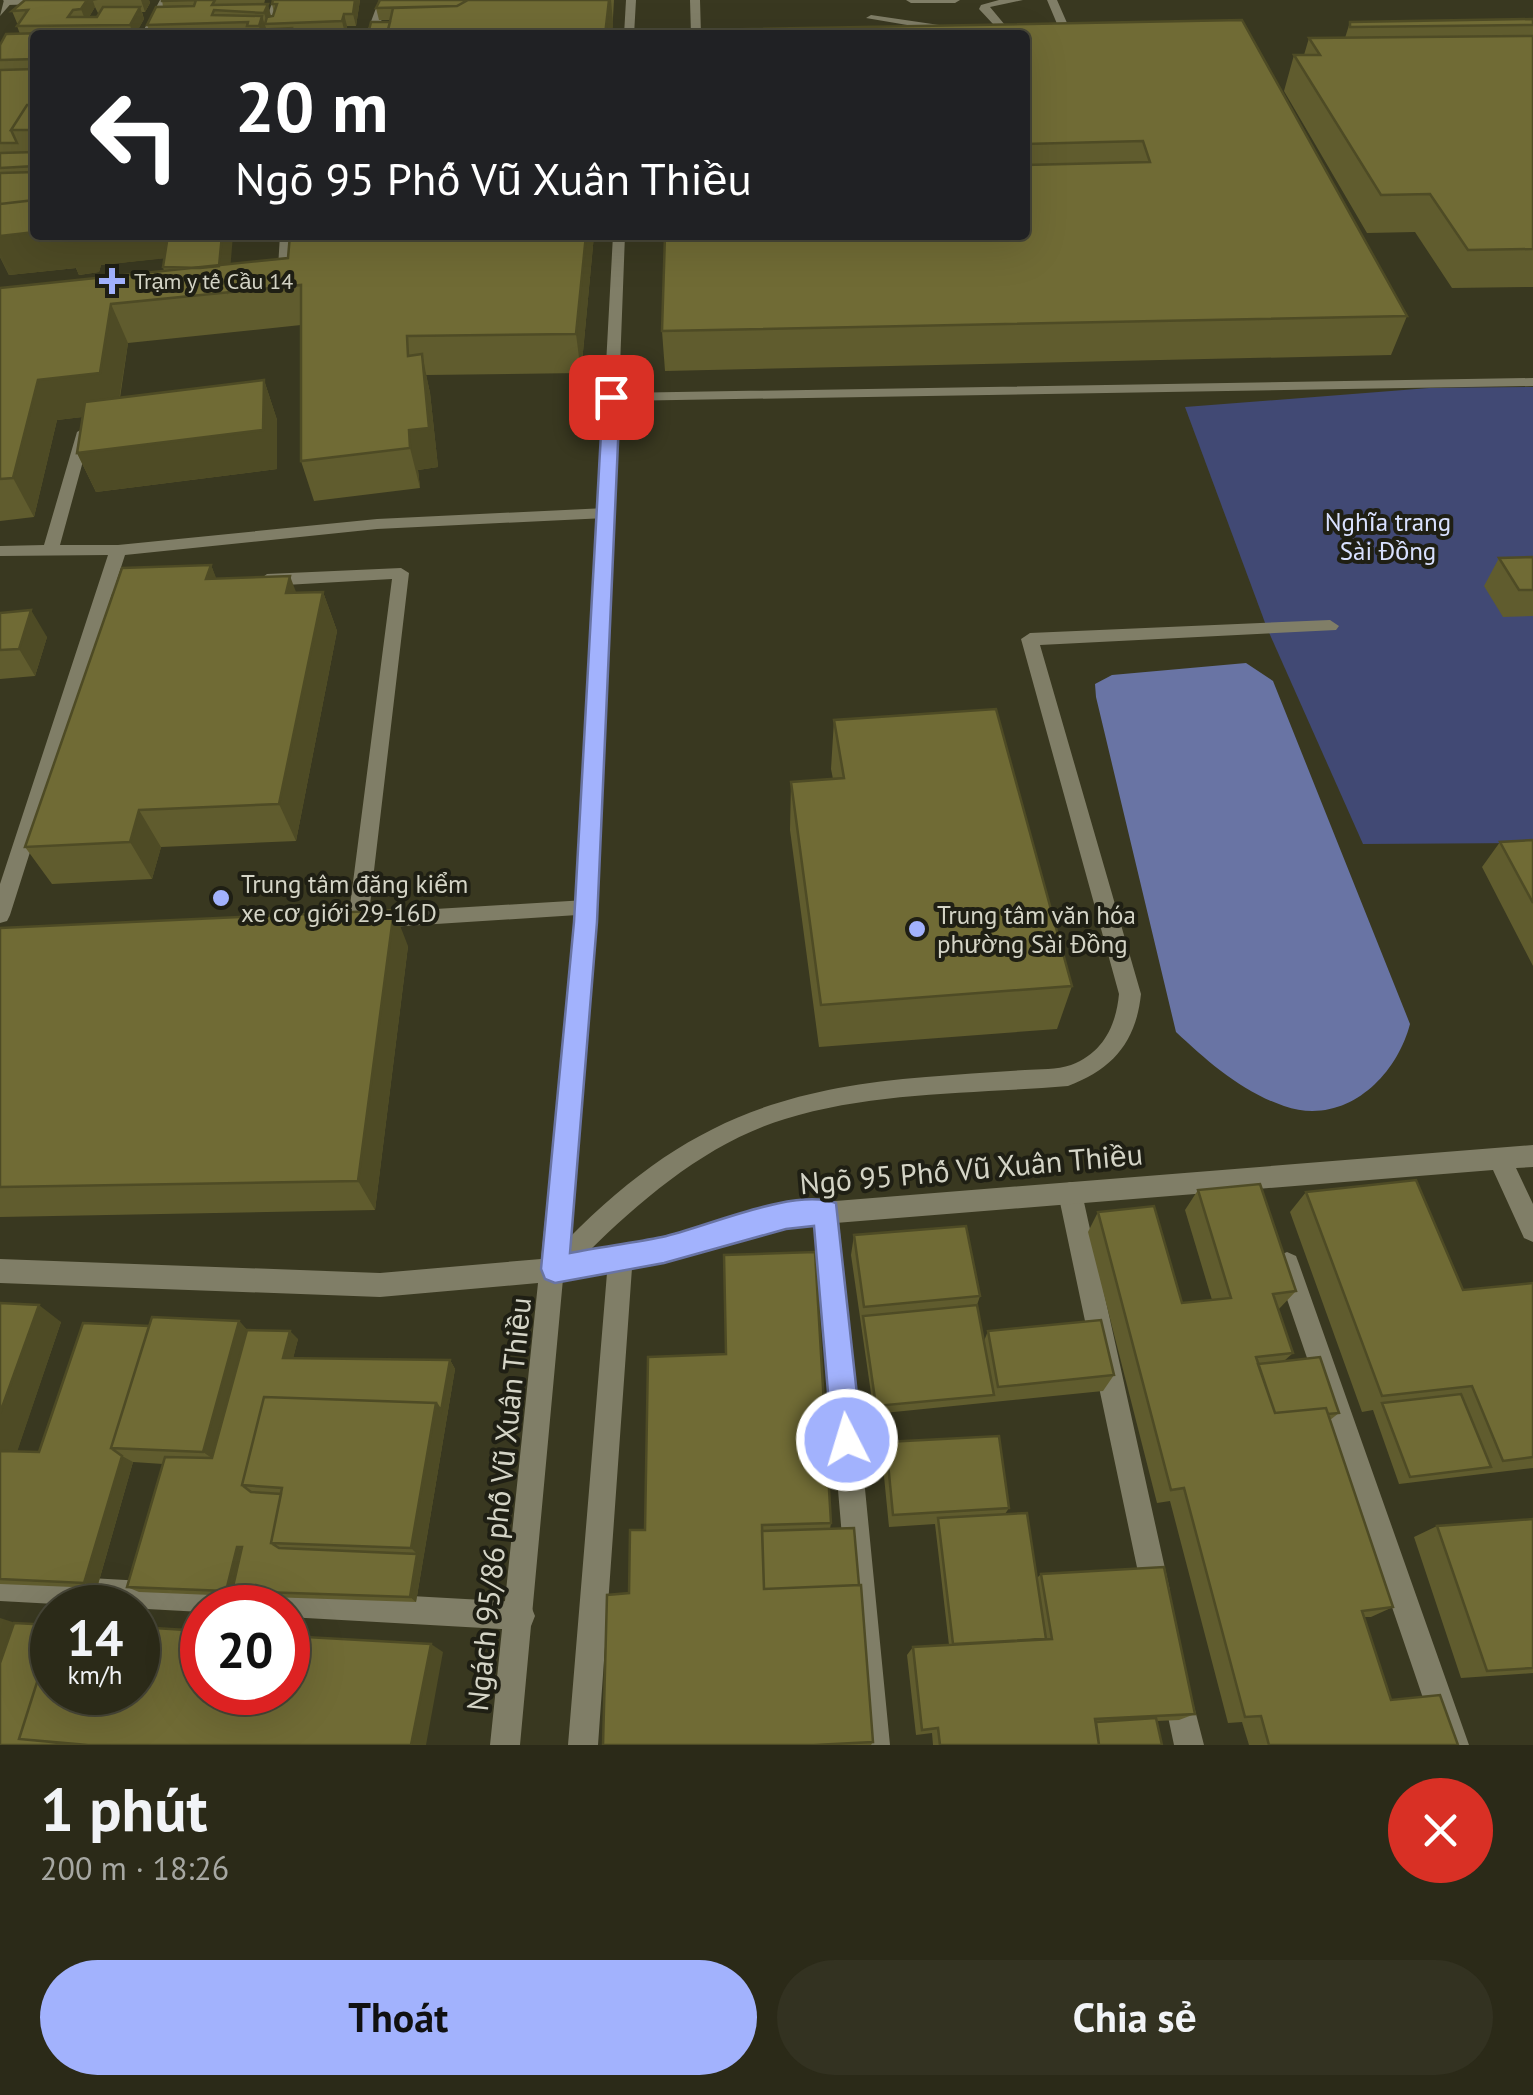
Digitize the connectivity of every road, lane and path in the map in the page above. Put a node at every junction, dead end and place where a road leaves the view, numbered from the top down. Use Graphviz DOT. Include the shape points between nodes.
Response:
graph roads {
  1 [pos="78,0"];
  2 [pos="165,0"];
  3 [pos="278,0"];
  4 [pos="384,0"];
  5 [pos="631,0"];
  6 [pos="695,0"];
  7 [pos="867,0"];
  8 [pos="911,0"];
  9 [pos="955,0"];
  10 [pos="1018,0"];
  11 [pos="1040,0"];
  12 [pos="1052,0"];
  13 [pos="8,1"];
  14 [pos="0,13"];
  15 [pos="871,18"];
  16 [pos="149,30"];
  17 [pos="268,30"];
  18 [pos="374,30"];
  19 [pos="629,30"];
  20 [pos="696,30"];
  21 [pos="874,30"];
  22 [pos="954,30"];
  23 [pos="989,30"];
  24 [pos="1030,49"];
  25 [pos="286,240"];
  26 [pos="619,240"];
  27 [pos="265,292"];
  28 [pos="1533,382"];
  29 [pos="611,397"];
  30 [pos="87,420"];
  31 [pos="606,513"];
  32 [pos="51,550"];
  33 [pos="118,550"];
  34 [pos="0,551"];
  35 [pos="243,581"];
  36 [pos="164,586"];
  37 [pos="105,589"];
  38 [pos="1330,626"];
  39 [pos="586,908"];
  40 [pos="0,915"];
  41 [pos="1533,1156"];
  42 [pos="1499,1158"];
  43 [pos="1070,1192"];
  44 [pos="826,1212"];
  45 [pos="1533,1230"];
  46 [pos="1276,1232"];
  47 [pos="620,1259"];
  48 [pos="555,1269"];
  49 [pos="0,1270"];
  50 [pos="0,1587"];
  51 [pos="1161,1612"];
  52 [pos="520,1616"];
  53 [pos="1173,1669"];
  54 [pos="506,1745"];
  55 [pos="583,1745"];
  56 [pos="875,1745"];
  57 [pos="1190,1745"];
  58 [pos="1454,1745"];
  1 -- 13 [label="street"];
  2 -- 16 [label="street"];
  3 -- 17 [label="street"];
  4 -- 18 [label="street"];
  5 -- 19 [label="street"];
  6 -- 20 [label="street"];
  7 -- 15 [label="street"];
  8 -- 9 [label="street"];
  10 -- 23 [label="street" via="986,4 1000,25"];
  11 -- 12 [label="street"];
  12 -- 24 [label="street" via="1069,39"];
  13 -- 14 [label="street"];
  15 -- 21 [label="street"];
  15 -- 22 [label="street"];
  25 -- 27 [label="street" via="284,290"];
  26 -- 29 [label="street, Ngách 95/86 phố Vũ Xuân Thiều"];
  28 -- 29 [label="street"];
  29 -- 31 [label="street, Ngách 95/86 phố Vũ Xuân Thiều"];
  30 -- 32 [label="street"];
  31 -- 33 [label="street" via="377,524"];
  31 -- 39 [label="street, Ngách 95/86 phố Vũ Xuân Thiều"];
  32 -- 33 [label="street"];
  32 -- 34 [label="street"];
  33 -- 37 [label="street"];
  35 -- 39 [label="street" via="401,573 348,922"];
  36 -- 37 [label="street"];
  37 -- 40 [label="street"];
  38 -- 48 [label="street" via="1030,639 1130,994 1117,1046 1104,1060 1068,1076 821,1099 767,1116 633,1194"];
  39 -- 48 [label="street, Ngách 95/86 phố Vũ Xuân Thiều"];
  41 -- 42 [label="street, Ngõ 95 Phố Vũ Xuân Thiều"];
  42 -- 43 [label="street, Ngõ 95 Phố Vũ Xuân Thiều" via="1260,1187"];
  42 -- 45 [label="street"];
  43 -- 44 [label="street, Ngõ 95 Phố Vũ Xuân Thiều"];
  43 -- 51 [label="street"];
  44 -- 47 [label="street, Ngõ 95 Phố Vũ Xuân Thiều" via="750,1224"];
  44 -- 56 [label="street"];
  46 -- 58 [label="street"];
  47 -- 48 [label="street, Ngõ 95 Phố Vũ Xuân Thiều"];
  47 -- 55 [label="street"];
  48 -- 49 [label="street, Ngõ 95 Phố Vũ Xuân Thiều" via="380,1285"];
  48 -- 52 [label="street, Ngách 95/86 phố Vũ Xuân Thiều"];
  50 -- 52 [label="street"];
  52 -- 54 [label="street, Ngách 95/86 phố Vũ Xuân Thiều"];
  53 -- 57 [label="street"];
}
